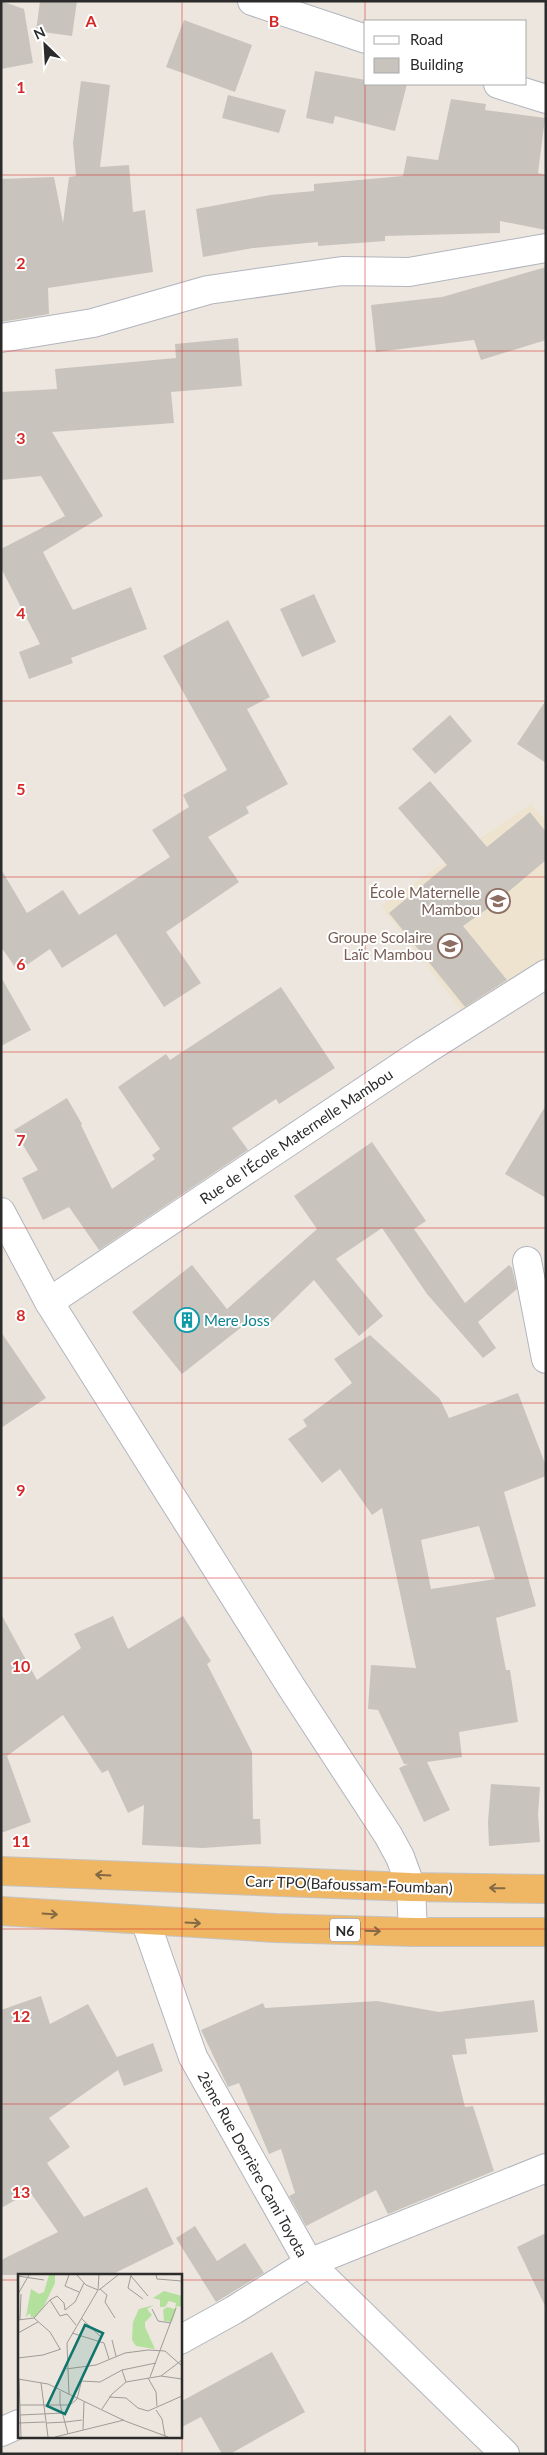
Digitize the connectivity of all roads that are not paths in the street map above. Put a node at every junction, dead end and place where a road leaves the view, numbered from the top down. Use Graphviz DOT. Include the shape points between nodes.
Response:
graph roads {
  1 [pos="252,1"];
  2 [pos="364,38"];
  3 [pos="501,85"];
  4 [pos="546,99"];
  5 [pos="546,248"];
  6 [pos="1,338"];
  7 [pos="546,974"];
  8 [pos="1,1212"];
  9 [pos="527,1261"];
  10 [pos="49,1302"];
  11 [pos="546,1359"];
  12 [pos="1,1870"];
  13 [pos="411,1887"];
  14 [pos="546,1889"];
  15 [pos="1,1911"];
  16 [pos="145,1920"];
  17 [pos="412,1932"];
  18 [pos="546,1932"];
  19 [pos="546,2168"];
  20 [pos="309,2263"];
  21 [pos="181,2339"];
  22 [pos="18,2424"];
  23 [pos="1,2432"];
  24 [pos="492,2450"];
  1 -- 2 [label="street"];
  3 -- 4 [label="street"];
  5 -- 6 [label="street" via="409,272 342,271 208,290 93,323"];
  7 -- 10 [label="street, Rue de l'École Maternelle Mambou" via="424,1051"];
  8 -- 10 [label="street"];
  9 -- 11 [label="street"];
  10 -- 13 [label="street" via="388,1835"];
  13 -- 12 [label="highway, Carr TPO(Bafoussam-Foumban), one-way"];
  14 -- 13 [label="highway, Carr TPO(Bafoussam-Foumban), one-way"];
  13 -- 17 [label="street"];
  15 -- 16 [label="highway, N6, one-way"];
  16 -- 17 [label="highway, N6, one-way"];
  16 -- 20 [label="street, 2ème Rue Derrière Cami Toyota" via="193,2057"];
  17 -- 18 [label="highway, N6"];
  19 -- 20 [label="street"];
  20 -- 21 [label="street"];
  20 -- 24 [label="street, 2ème Rue Derrière Cami Toyota"];
  22 -- 23 [label="street"];
}
